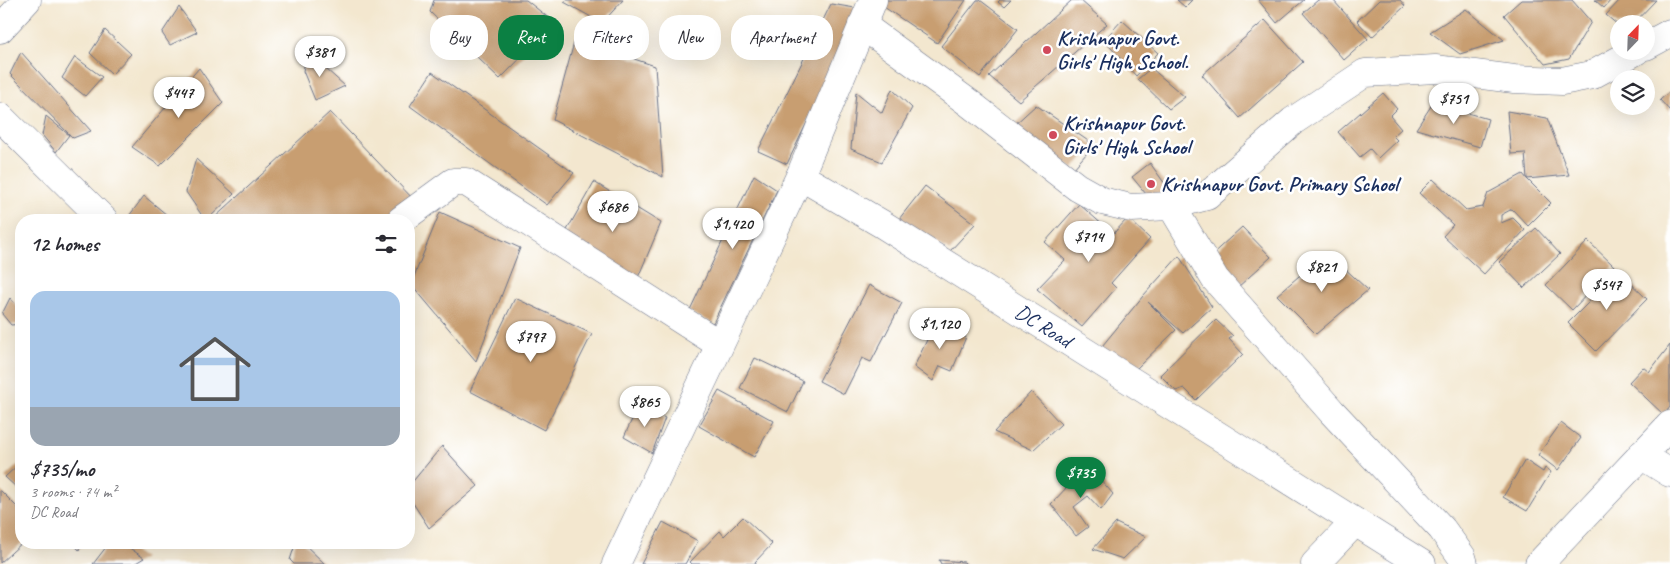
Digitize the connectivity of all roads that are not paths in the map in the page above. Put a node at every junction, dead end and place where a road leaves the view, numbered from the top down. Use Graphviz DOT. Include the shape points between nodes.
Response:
graph roads {
  1 [pos="27,0"];
  2 [pos="873,0"];
  3 [pos="862,25"];
  4 [pos="0,29"];
  5 [pos="1670,33"];
  6 [pos="1655,41"];
  7 [pos="1620,60"];
  8 [pos="0,117"];
  9 [pos="800,176"];
  10 [pos="1171,205"];
  11 [pos="98,214"];
  12 [pos="410,214"];
  13 [pos="719,344"];
  14 [pos="1670,424"];
  15 [pos="1641,455"];
  16 [pos="1670,473"];
  17 [pos="1355,522"];
  18 [pos="616,564"];
  19 [pos="1315,564"];
  20 [pos="1422,564"];
  21 [pos="1464,564"];
  22 [pos="1539,564"];
  1 -- 4 [label="street"];
  2 -- 3 [label="street"];
  3 -- 9 [label="street"];
  3 -- 10 [label="street" via="1077,187 1102,201 1131,208"];
  5 -- 6 [label="street"];
  7 -- 10 [label="street" via="1592,75 1562,82 1435,69 1365,73 1293,121 1206,196"];
  8 -- 11 [label="street"];
  9 -- 13 [label="street"];
  9 -- 17 [label="street, DC Road"];
  10 -- 21 [label="street" via="1215,279 1332,412 1442,529"];
  12 -- 13 [label="street" via="453,182 466,182"];
  13 -- 18 [label="street"];
  14 -- 15 [label="street"];
  15 -- 16 [label="street"];
  15 -- 22 [label="street"];
  17 -- 19 [label="street"];
  17 -- 20 [label="street, DC Road"];
}
